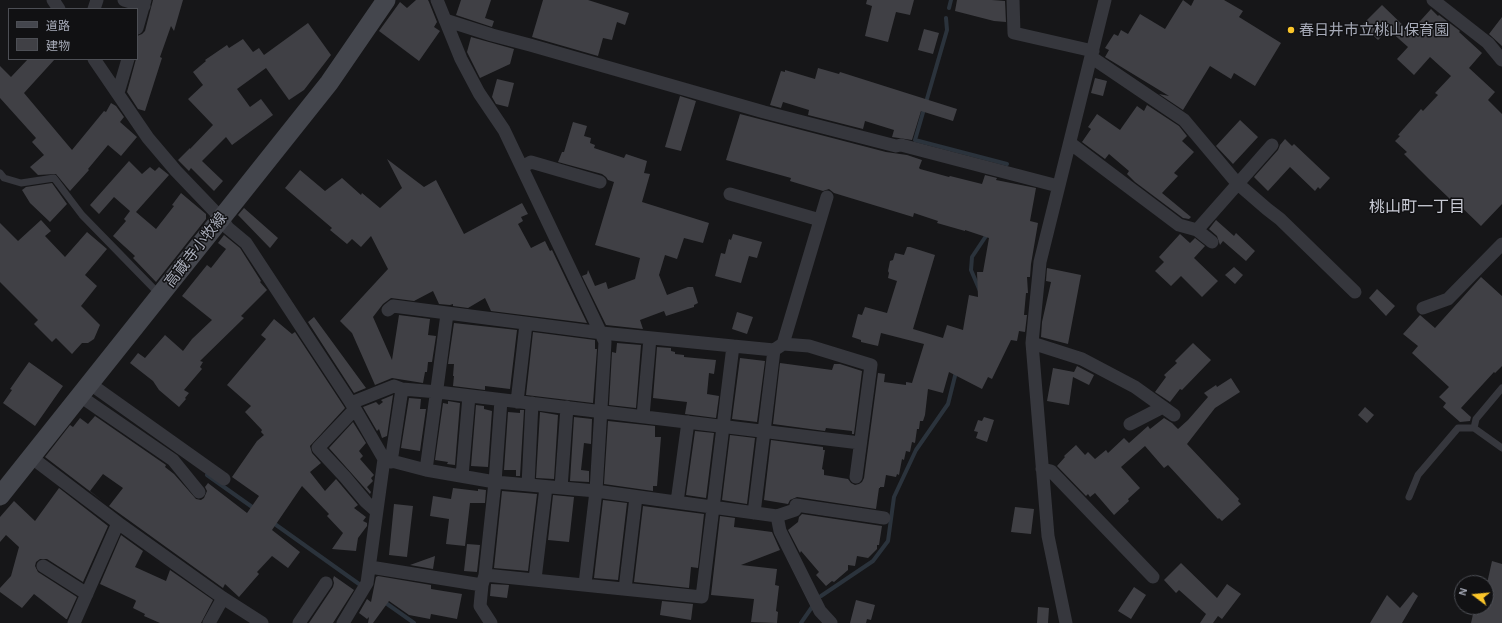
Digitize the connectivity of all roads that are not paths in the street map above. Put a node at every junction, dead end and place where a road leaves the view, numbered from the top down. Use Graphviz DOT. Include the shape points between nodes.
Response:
graph roads {
  1 [pos="53,0"];
  2 [pos="124,0"];
  3 [pos="386,0"];
  4 [pos="437,0"];
  5 [pos="1013,0"];
  6 [pos="1105,0"];
  7 [pos="1434,0"];
  8 [pos="144,3"];
  9 [pos="59,8"];
  10 [pos="445,20"];
  11 [pos="138,24"];
  12 [pos="1092,54"];
  13 [pos="95,60"];
  14 [pos="128,60"];
  15 [pos="1502,60"];
  16 [pos="118,93"];
  17 [pos="1070,143"];
  18 [pos="1272,145"];
  19 [pos="522,167"];
  20 [pos="0,173"];
  21 [pos="600,182"];
  22 [pos="1237,183"];
  23 [pos="1058,186"];
  24 [pos="730,194"];
  25 [pos="827,197"];
  26 [pos="221,218"];
  27 [pos="820,220"];
  28 [pos="1197,230"];
  29 [pos="1212,242"];
  30 [pos="1502,244"];
  31 [pos="1355,292"];
  32 [pos="160,295"];
  33 [pos="1423,308"];
  34 [pos="388,310"];
  35 [pos="447,314"];
  36 [pos="526,324"];
  37 [pos="602,333"];
  38 [pos="650,338"];
  39 [pos="1032,343"];
  40 [pos="733,346"];
  41 [pos="779,347"];
  42 [pos="1502,388"];
  43 [pos="402,389"];
  44 [pos="85,390"];
  45 [pos="438,392"];
  46 [pos="469,396"];
  47 [pos="501,400"];
  48 [pos="517,402"];
  49 [pos="532,403"];
  50 [pos="353,406"];
  51 [pos="566,408"];
  52 [pos="601,411"];
  53 [pos="643,416"];
  54 [pos="688,422"];
  55 [pos="1130,424"];
  56 [pos="723,426"];
  57 [pos="1474,428"];
  58 [pos="764,431"];
  59 [pos="860,443"];
  60 [pos="1502,448"];
  61 [pos="31,457"];
  62 [pos="387,461"];
  63 [pos="1042,469"];
  64 [pos="426,470"];
  65 [pos="462,476"];
  66 [pos="856,477"];
  67 [pos="224,478"];
  68 [pos="495,482"];
  69 [pos="528,485"];
  70 [pos="546,487"];
  71 [pos="560,488"];
  72 [pos="199,492"];
  73 [pos="596,492"];
  74 [pos="0,496"];
  75 [pos="636,497"];
  76 [pos="1410,497"];
  77 [pos="677,502"];
  78 [pos="713,507"];
  79 [pos="376,511"];
  80 [pos="754,513"];
  81 [pos="777,516"];
  82 [pos="884,518"];
  83 [pos="118,523"];
  84 [pos="43,566"];
  85 [pos="370,567"];
  86 [pos="1153,577"];
  87 [pos="483,580"];
  88 [pos="535,580"];
  89 [pos="326,583"];
  90 [pos="585,584"];
  91 [pos="625,589"];
  92 [pos="87,594"];
  93 [pos="223,598"];
  94 [pos="74,623"];
  95 [pos="209,623"];
  96 [pos="262,623"];
  97 [pos="299,623"];
  98 [pos="343,623"];
  99 [pos="491,623"];
  100 [pos="831,623"];
  101 [pos="1066,623"];
  1 -- 9 [label="street"];
  2 -- 8 [label="street"];
  3 -- 26 [label="main road, 高蔵寺小牧線" via="328,83"];
  4 -- 10 [label="street"];
  5 -- 12 [label="street" via="1014,33"];
  6 -- 12 [label="street"];
  7 -- 15 [label="street" via="1488,43"];
  8 -- 11 [label="street"];
  10 -- 19 [label="street" via="461,59 479,93 504,130"];
  10 -- 23 [label="street" via="764,112"];
  12 -- 17 [label="street"];
  12 -- 22 [label="street" via="1184,120"];
  13 -- 16 [label="street"];
  14 -- 16 [label="street"];
  16 -- 26 [label="street" via="148,138"];
  17 -- 23 [label="street"];
  17 -- 28 [label="street" via="1179,225"];
  18 -- 22 [label="street"];
  19 -- 21 [label="street" via="531,162"];
  19 -- 37 [label="street"];
  20 -- 32 [label="lane" via="4,178 21,183 54,178 82,214"];
  22 -- 28 [label="street"];
  22 -- 31 [label="street" via="1280,219"];
  23 -- 39 [label="street" via="1040,262"];
  24 -- 27 [label="street"];
  25 -- 27 [label="street"];
  26 -- 32 [label="main road, 高蔵寺小牧線"];
  26 -- 50 [label="street" via="228,228 246,243"];
  27 -- 41 [label="street"];
  28 -- 29 [label="street"];
  30 -- 33 [label="street" via="1448,299"];
  32 -- 44 [label="main road, 高蔵寺小牧線"];
  34 -- 35 [label="street" via="394,306"];
  35 -- 36 [label="street"];
  35 -- 45 [label="street"];
  36 -- 37 [label="street"];
  36 -- 48 [label="street"];
  37 -- 38 [label="street"];
  37 -- 52 [label="street" via="606,342"];
  38 -- 40 [label="street"];
  38 -- 53 [label="street"];
  39 -- 55 [label="street" via="1082,359 1135,387 1168,411"];
  39 -- 63 [label="street"];
  40 -- 41 [label="street"];
  40 -- 56 [label="street"];
  41 -- 58 [label="street"];
  41 -- 59 [label="street" via="809,346 871,365"];
  42 -- 57 [label="lane" via="1476,419"];
  43 -- 45 [label="street"];
  43 -- 50 [label="street" via="394,386"];
  43 -- 62 [label="street"];
  44 -- 61 [label="main road, 高蔵寺小牧線"];
  44 -- 67 [label="street"];
  44 -- 72 [label="street" via="173,460"];
  45 -- 46 [label="street"];
  45 -- 64 [label="street"];
  46 -- 47 [label="street"];
  46 -- 65 [label="street"];
  47 -- 48 [label="street"];
  47 -- 68 [label="street"];
  48 -- 49 [label="street"];
  49 -- 51 [label="street"];
  49 -- 69 [label="street"];
  50 -- 62 [label="street"];
  50 -- 79 [label="street" via="318,448"];
  51 -- 52 [label="street"];
  51 -- 71 [label="street"];
  52 -- 53 [label="street"];
  52 -- 73 [label="street"];
  53 -- 54 [label="street"];
  54 -- 56 [label="street"];
  54 -- 77 [label="street"];
  56 -- 58 [label="street"];
  56 -- 78 [label="street"];
  57 -- 60 [label="lane"];
  57 -- 76 [label="lane" via="1458,428 1418,475"];
  58 -- 59 [label="street"];
  58 -- 80 [label="street"];
  59 -- 66 [label="street"];
  61 -- 74 [label="main road, 高蔵寺小牧線"];
  61 -- 83 [label="street"];
  62 -- 64 [label="street"];
  62 -- 79 [label="street"];
  63 -- 86 [label="street" via="1051,470"];
  63 -- 101 [label="street" via="1048,536"];
  64 -- 65 [label="street"];
  65 -- 68 [label="street"];
  68 -- 69 [label="street"];
  68 -- 87 [label="street"];
  69 -- 70 [label="street"];
  70 -- 71 [label="street"];
  70 -- 88 [label="street"];
  71 -- 73 [label="street"];
  73 -- 75 [label="street"];
  73 -- 90 [label="street"];
  75 -- 77 [label="street"];
  75 -- 91 [label="street"];
  77 -- 78 [label="street"];
  78 -- 80 [label="street"];
  78 -- 91 [label="street" via="702,597"];
  79 -- 85 [label="street"];
  80 -- 81 [label="street"];
  81 -- 82 [label="street" via="795,510 796,505"];
  81 -- 100 [label="street" via="780,531 820,611"];
  83 -- 92 [label="street"];
  83 -- 93 [label="street"];
  84 -- 92 [label="street"];
  85 -- 87 [label="street"];
  85 -- 98 [label="street" via="367,583"];
  87 -- 88 [label="street"];
  87 -- 99 [label="street" via="480,606"];
  88 -- 90 [label="street"];
  89 -- 97 [label="street"];
  90 -- 91 [label="street"];
  92 -- 94 [label="street"];
  93 -- 95 [label="street"];
  93 -- 96 [label="street"];
}
